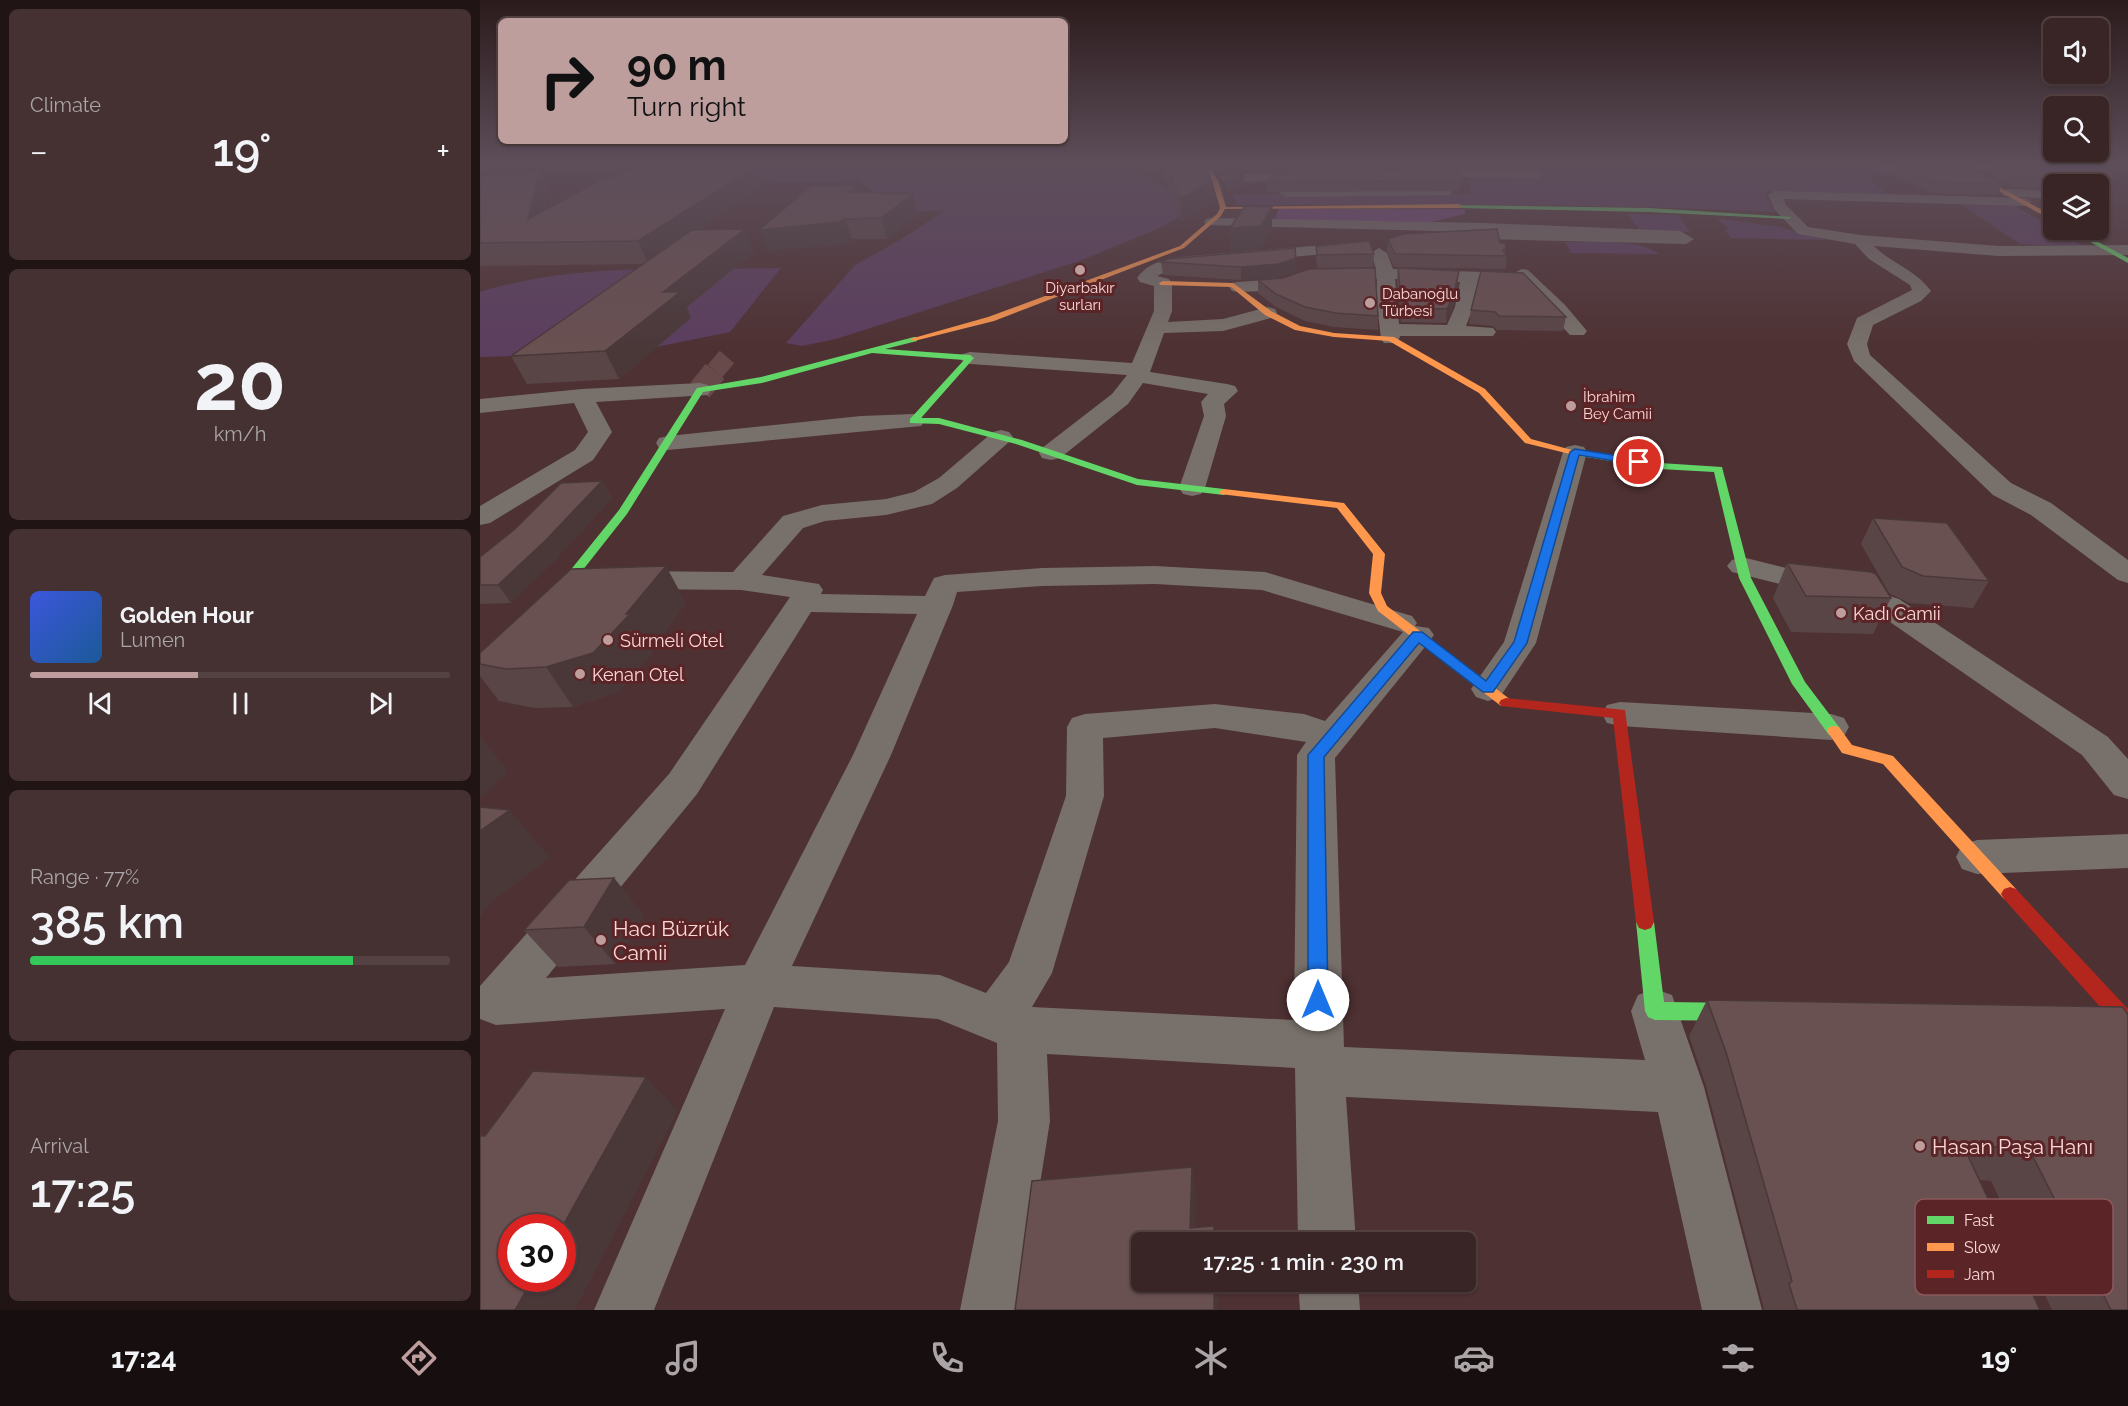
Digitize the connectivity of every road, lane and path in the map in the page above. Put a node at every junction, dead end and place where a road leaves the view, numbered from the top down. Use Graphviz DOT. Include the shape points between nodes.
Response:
graph roads {
  1 [pos="1206,226"];
  2 [pos="1269,226"];
  3 [pos="1490,226"];
  4 [pos="1798,226"];
  5 [pos="1860,240"];
  6 [pos="2089,240"];
  7 [pos="1421,242"];
  8 [pos="1494,242"];
  9 [pos="2105,249"];
  10 [pos="2128,250"];
  11 [pos="1304,252"];
  12 [pos="2128,261"];
  13 [pos="1164,274"];
  14 [pos="1386,274"];
  15 [pos="1307,275"];
  16 [pos="1470,277"];
  17 [pos="1527,279"];
  18 [pos="1238,287"];
  19 [pos="1268,313"];
  20 [pos="1156,328"];
  21 [pos="1457,331"];
  22 [pos="1576,331"];
  23 [pos="1486,332"];
  24 [pos="1391,335"];
  25 [pos="875,351"];
  26 [pos="970,358"];
  27 [pos="1138,373"];
  28 [pos="700,390"];
  29 [pos="582,396"];
  30 [pos="486,410"];
  31 [pos="913,421"];
  32 [pos="1001,437"];
  33 [pos="668,443"];
  34 [pos="1575,452"];
  35 [pos="1051,453"];
  36 [pos="1192,488"];
  37 [pos="483,512"];
  38 [pos="1742,566"];
  39 [pos="2128,574"];
  40 [pos="572,579"];
  41 [pos="741,581"];
  42 [pos="802,603"];
  43 [pos="938,605"];
  44 [pos="541,614"];
  45 [pos="1409,629"];
  46 [pos="1488,689"];
  47 [pos="1620,714"];
  48 [pos="1831,727"];
  49 [pos="1331,737"];
  50 [pos="2128,785"];
  51 [pos="2128,851"];
  52 [pos="1977,857"];
  53 [pos="759,985"];
  54 [pos="1655,1011"];
  55 [pos="1761,1013"];
  56 [pos="2078,1018"];
  57 [pos="1008,1025"];
  58 [pos="1319,1058"];
  59 [pos="1678,1087"];
  60 [pos="1327,1232"];
  61 [pos="1329,1292"];
  62 [pos="624,1310"];
  63 [pos="990,1310"];
  64 [pos="1330,1310"];
  65 [pos="1732,1310"];
  1 -- 25 [label="street" via="1182,247 1118,273 991,319"];
  2 -- 8 [label="street"];
  3 -- 8 [label="street"];
  4 -- 5 [label="street" via="1803,231"];
  5 -- 9 [label="street" via="1999,251"];
  5 -- 39 [label="street" via="1875,256 1916,282 1922,291 1864,322 1857,344 1861,357 2002,489 2041,509"];
  6 -- 9 [label="street"];
  7 -- 8 [label="street"];
  8 -- 8 [label="street" via="1686,239 1680,236"];
  8 -- 17 [label="street"];
  9 -- 10 [label="street"];
  9 -- 12 [label="street"];
  11 -- 13 [label="street"];
  11 -- 14 [label="street" via="1383,245"];
  11 -- 15 [label="street"];
  13 -- 18 [label="street"];
  13 -- 20 [label="street" via="1163,311"];
  14 -- 15 [label="street"];
  14 -- 16 [label="street"];
  14 -- 24 [label="street"];
  15 -- 18 [label="street" via="1282,284"];
  16 -- 17 [label="street"];
  16 -- 21 [label="street" via="1464,306 1457,316"];
  17 -- 22 [label="street"];
  18 -- 19 [label="street"];
  19 -- 20 [label="street" via="1223,325"];
  19 -- 24 [label="street" via="1313,332"];
  20 -- 27 [label="street"];
  21 -- 23 [label="street"];
  21 -- 24 [label="street"];
  24 -- 34 [label="street" via="1482,391 1528,441"];
  25 -- 26 [label="street"];
  25 -- 28 [label="street" via="762,381"];
  26 -- 27 [label="street"];
  26 -- 31 [label="street"];
  27 -- 35 [label="street" via="1120,399"];
  27 -- 36 [label="street" via="1227,391 1212,402 1215,416"];
  28 -- 29 [label="street"];
  28 -- 33 [label="street"];
  29 -- 30 [label="street"];
  29 -- 37 [label="street" via="600,432 584,455"];
  31 -- 32 [label="street" via="939,422"];
  31 -- 33 [label="street"];
  32 -- 35 [label="street"];
  32 -- 41 [label="street" via="948,483 923,498 886,507 822,513 793,522"];
  33 -- 40 [label="street" via="623,512"];
  34 -- 38 [label="street" via="1660,466 1718,469"];
  34 -- 46 [label="street" via="1520,643"];
  35 -- 36 [label="street" via="1137,482"];
  36 -- 45 [label="street" via="1340,505 1378,554 1375,593 1382,608"];
  38 -- 48 [label="street" via="1799,684"];
  38 -- 50 [label="street" via="1888,606 2095,746"];
  40 -- 41 [label="street"];
  40 -- 44 [label="street"];
  41 -- 42 [label="street" via="808,590"];
  42 -- 43 [label="street"];
  42 -- 53 [label="street" via="683,784 496,1003"];
  43 -- 45 [label="street" via="945,584 1155,575 1265,581"];
  43 -- 53 [label="street" via="872,755"];
  45 -- 46 [label="street"];
  45 -- 49 [label="street"];
  46 -- 47 [label="street" via="1508,704"];
  47 -- 48 [label="street"];
  47 -- 54 [label="street"];
  48 -- 52 [label="street" via="1847,749 1888,760"];
  49 -- 57 [label="street" via="1304,727 1215,716 1085,727 1085,796 1029,973"];
  49 -- 58 [label="street" via="1316,755"];
  51 -- 52 [label="street"];
  52 -- 56 [label="street" via="2124,1019"];
  53 -- 57 [label="street" via="940,998"];
  53 -- 62 [label="street"];
  54 -- 55 [label="street"];
  54 -- 59 [label="street"];
  57 -- 58 [label="street"];
  57 -- 63 [label="street" via="1024,1121"];
  58 -- 59 [label="street"];
  58 -- 60 [label="street"];
  59 -- 65 [label="street"];
  61 -- 64 [label="street"];
}
